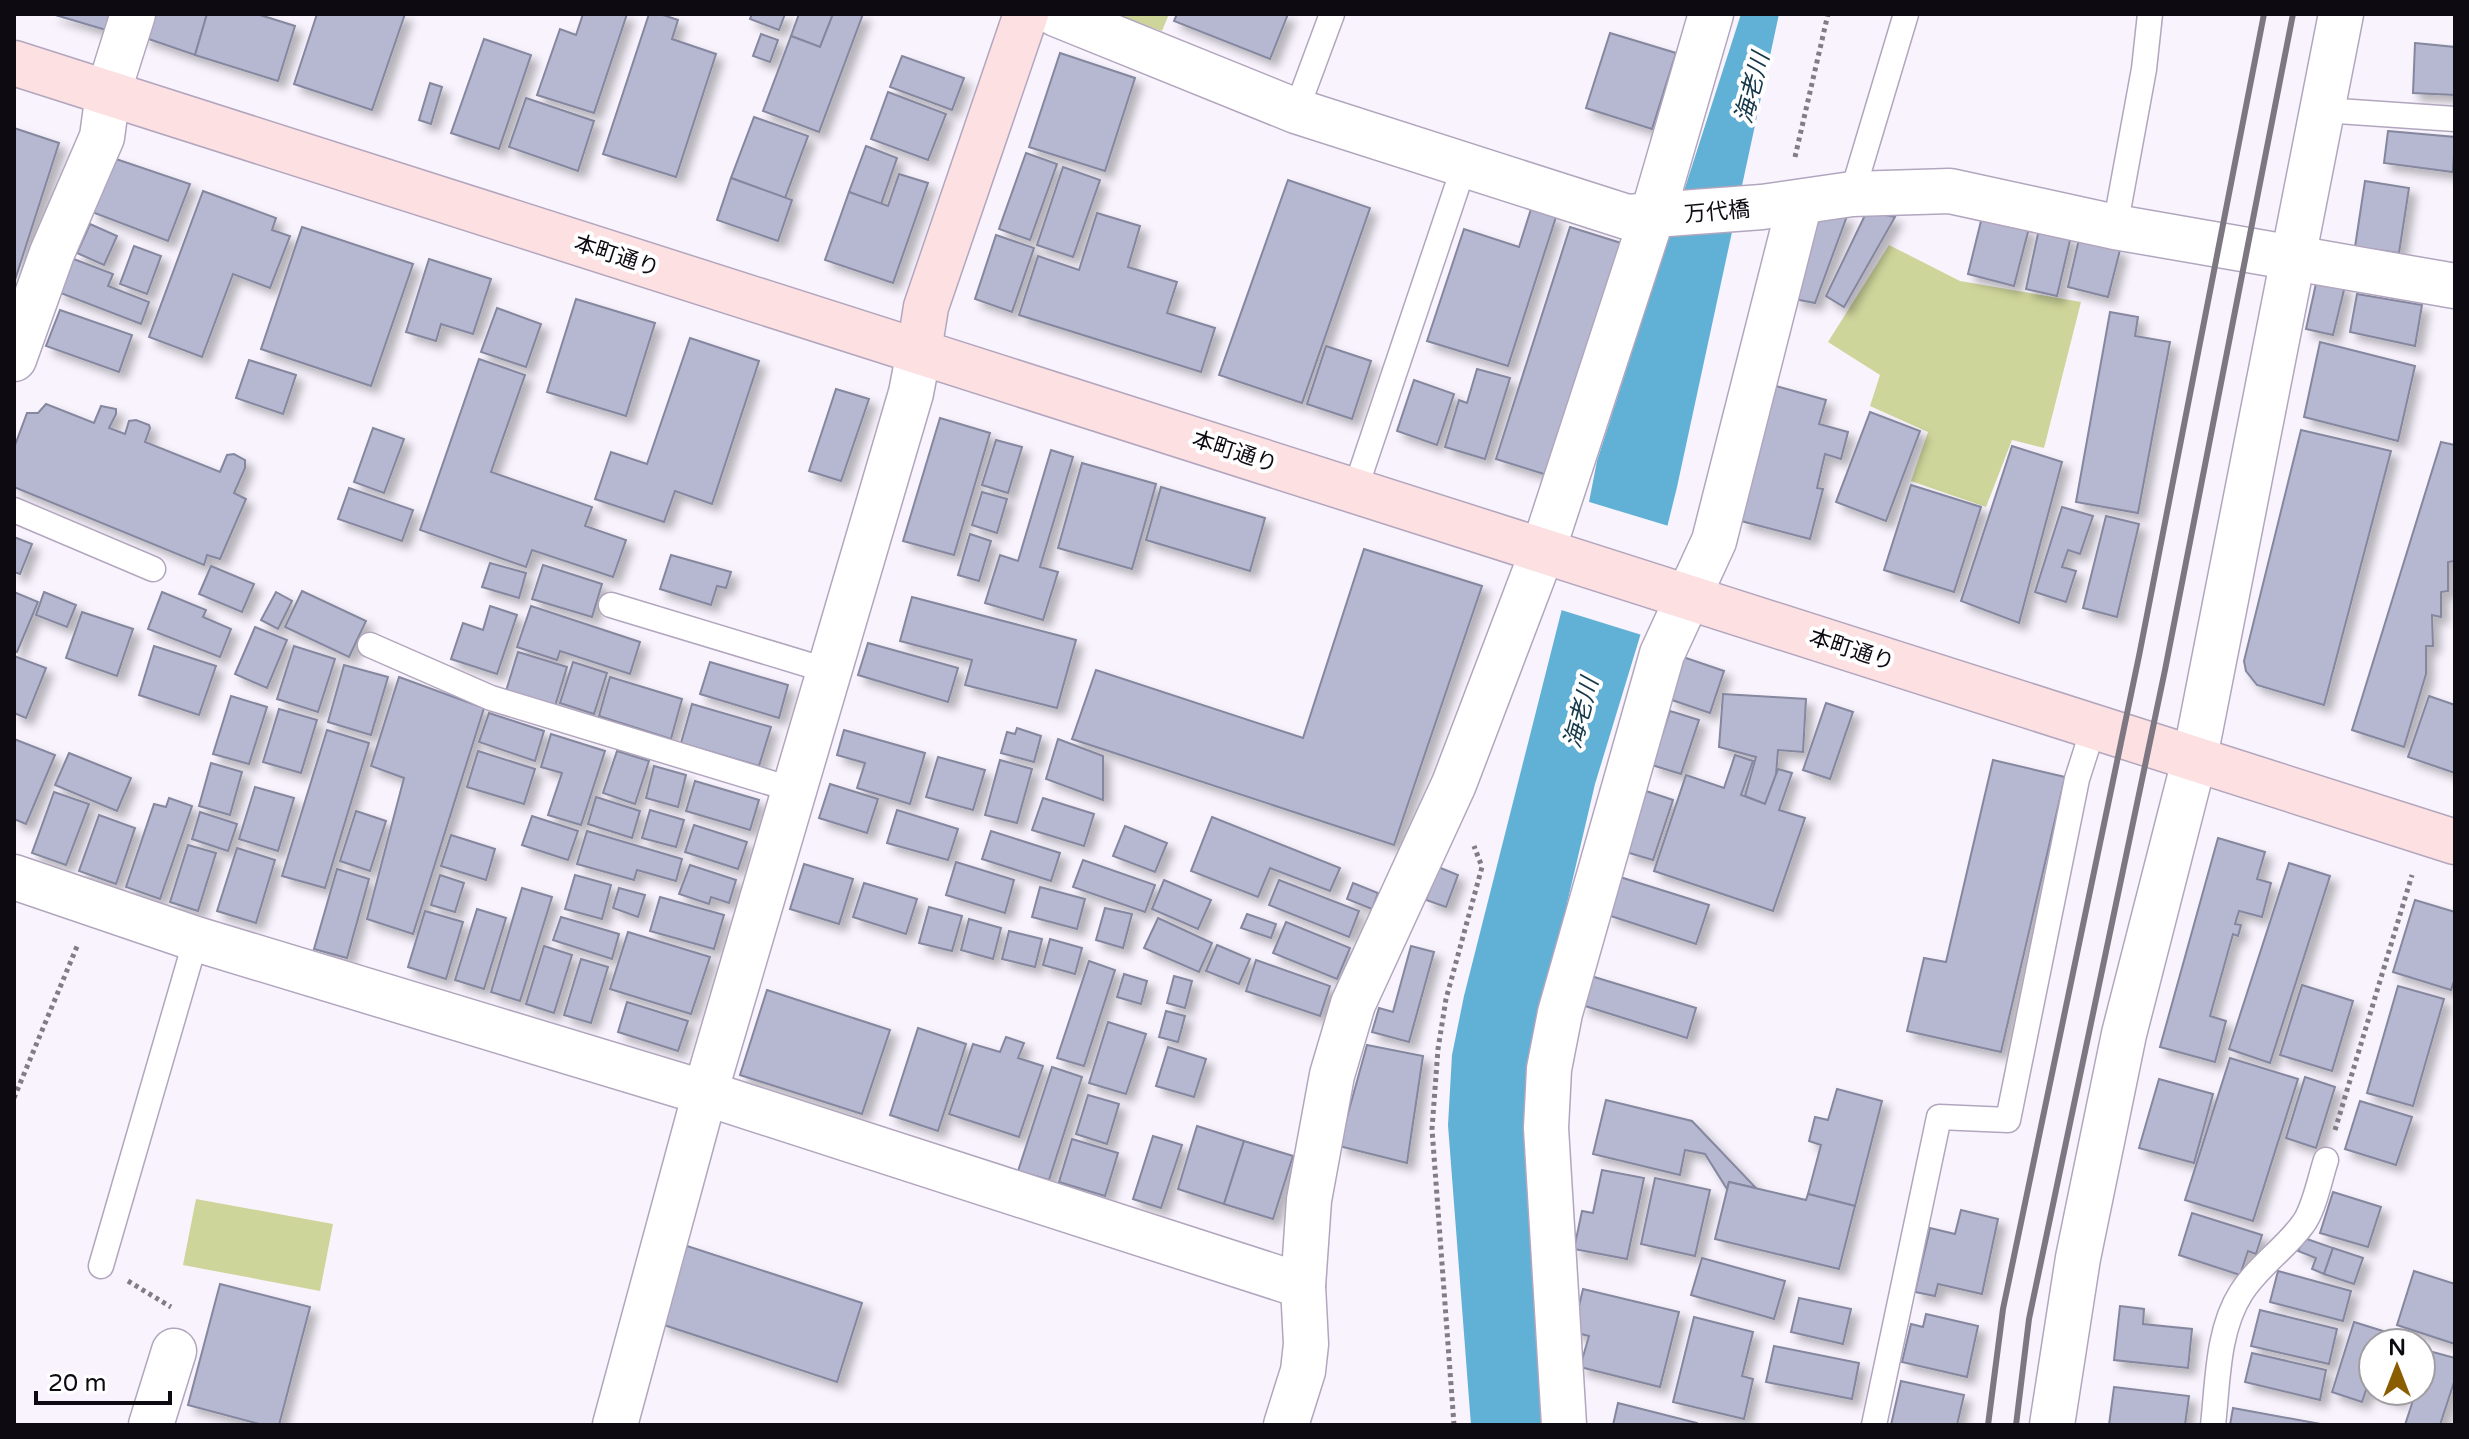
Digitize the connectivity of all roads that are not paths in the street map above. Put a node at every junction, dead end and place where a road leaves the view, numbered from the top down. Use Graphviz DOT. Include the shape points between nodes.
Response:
graph roads {
  1 [pos="133,14"];
  2 [pos="1026,14"];
  3 [pos="1056,14"];
  4 [pos="1332,14"];
  5 [pos="1711,14"];
  6 [pos="1906,14"];
  7 [pos="2150,14"];
  8 [pos="2341,14"];
  9 [pos="14,63"];
  10 [pos="108,93"];
  11 [pos="2323,110"];
  12 [pos="1296,111"];
  13 [pos="2455,119"];
  14 [pos="1464,166"];
  15 [pos="1852,194"];
  16 [pos="1782,204"];
  17 [pos="1662,216"];
  18 [pos="2115,227"];
  19 [pos="2294,259"];
  20 [pos="2455,286"];
  21 [pos="919,351"];
  22 [pos="14,359"];
  23 [pos="1355,490"];
  24 [pos="14,510"];
  25 [pos="1552,553"];
  26 [pos="153,569"];
  27 [pos="1674,592"];
  28 [pos="611,605"];
  29 [pos="370,645"];
  30 [pos="829,671"];
  31 [pos="2094,726"];
  32 [pos="2195,757"];
  33 [pos="794,790"];
  34 [pos="2455,842"];
  35 [pos="14,877"];
  36 [pos="196,939"];
  37 [pos="705,1093"];
  38 [pos="2326,1160"];
  39 [pos="101,1266"];
  40 [pos="1303,1286"];
  41 [pos="174,1351"];
  42 [pos="151,1425"];
  43 [pos="615,1425"];
  44 [pos="1286,1425"];
  45 [pos="1564,1425"];
  46 [pos="1874,1425"];
  47 [pos="2052,1425"];
  48 [pos="2213,1425"];
  1 -- 10 [label="street"];
  2 -- 21 [label="street" via="926,307"];
  3 -- 12 [label="street, 万代橋"];
  4 -- 12 [label="lane"];
  5 -- 17 [label="street"];
  6 -- 15 [label="lane"];
  7 -- 18 [label="lane"];
  8 -- 11 [label="street"];
  9 -- 10 [label="street, 本町通り"];
  10 -- 21 [label="street, 本町通り"];
  10 -- 22 [label="street" via="102,137"];
  11 -- 13 [label="lane"];
  11 -- 19 [label="street"];
  12 -- 14 [label="street, 万代橋"];
  14 -- 17 [label="street, 万代橋" via="1627,217"];
  14 -- 23 [label="lane"];
  15 -- 16 [label="street, 万代橋"];
  15 -- 18 [label="street, 万代橋" via="1950,191"];
  16 -- 17 [label="street, 万代橋"];
  16 -- 27 [label="street" via="1714,541"];
  17 -- 25 [label="street"];
  18 -- 19 [label="street, 万代橋"];
  19 -- 20 [label="street, 万代橋"];
  19 -- 32 [label="street"];
  21 -- 23 [label="street, 本町通り"];
  21 -- 30 [label="street"];
  23 -- 25 [label="street, 本町通り"];
  24 -- 26 [label="lane"];
  25 -- 27 [label="street, 本町通り"];
  25 -- 40 [label="street" via="1353,1004 1332,1075 1309,1200"];
  27 -- 31 [label="street, 本町通り"];
  27 -- 45 [label="street" via="1662,654 1560,1013 1549,1069 1546,1128"];
  28 -- 30 [label="lane"];
  29 -- 33 [label="lane" via="491,698"];
  30 -- 33 [label="street"];
  31 -- 32 [label="street, 本町通り"];
  31 -- 46 [label="lane" via="2077,779 2008,1120 1939,1117"];
  32 -- 34 [label="street, 本町通り"];
  32 -- 47 [label="street" via="2124,1034 2078,1258"];
  33 -- 37 [label="street"];
  35 -- 36 [label="street"];
  36 -- 37 [label="street"];
  36 -- 39 [label="lane"];
  37 -- 40 [label="street"];
  37 -- 43 [label="street"];
  38 -- 48 [label="lane" via="2305,1222 2263,1264 2230,1318 2221,1349"];
  40 -- 44 [label="street" via="1303,1371"];
  41 -- 42 [label="street"];
}
